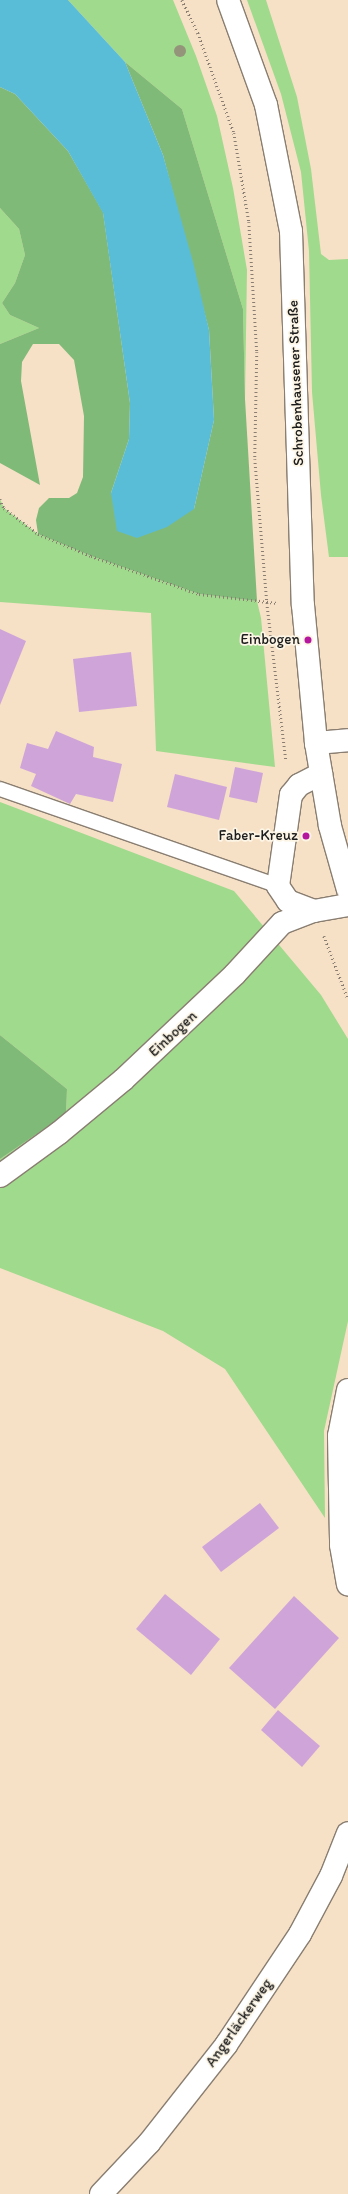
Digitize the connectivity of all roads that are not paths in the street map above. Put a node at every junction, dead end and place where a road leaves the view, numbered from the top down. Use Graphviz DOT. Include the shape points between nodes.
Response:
graph roads {
  1 [pos="228,0"];
  2 [pos="348,740"];
  3 [pos="316,742"];
  4 [pos="321,774"];
  5 [pos="0,789"];
  6 [pos="278,886"];
  7 [pos="348,890"];
  8 [pos="348,905"];
  9 [pos="314,911"];
  10 [pos="0,1176"];
  11 [pos="348,1390"];
  12 [pos="348,1584"];
  13 [pos="348,1833"];
  14 [pos="101,2194"];
  1 -- 3 [label="street, Schrobenhausener Straße" via="266,105 291,231 303,605"];
  2 -- 3 [label="street"];
  3 -- 4 [label="street, Schrobenhausener Straße"];
  4 -- 6 [label="street" via="299,785 291,795"];
  4 -- 7 [label="street, Schrobenhausener Straße" via="330,826"];
  5 -- 6 [label="lane"];
  6 -- 9 [label="street" via="288,901"];
  8 -- 9 [label="street, Einbogen"];
  9 -- 10 [label="street, Einbogen" via="282,923 235,974 123,1080 59,1133"];
  11 -- 12 [label="street" via="339,1436 341,1544"];
  13 -- 14 [label="street, Angerläckerweg" via="331,1876 300,1934 226,2045 149,2142"];
}
